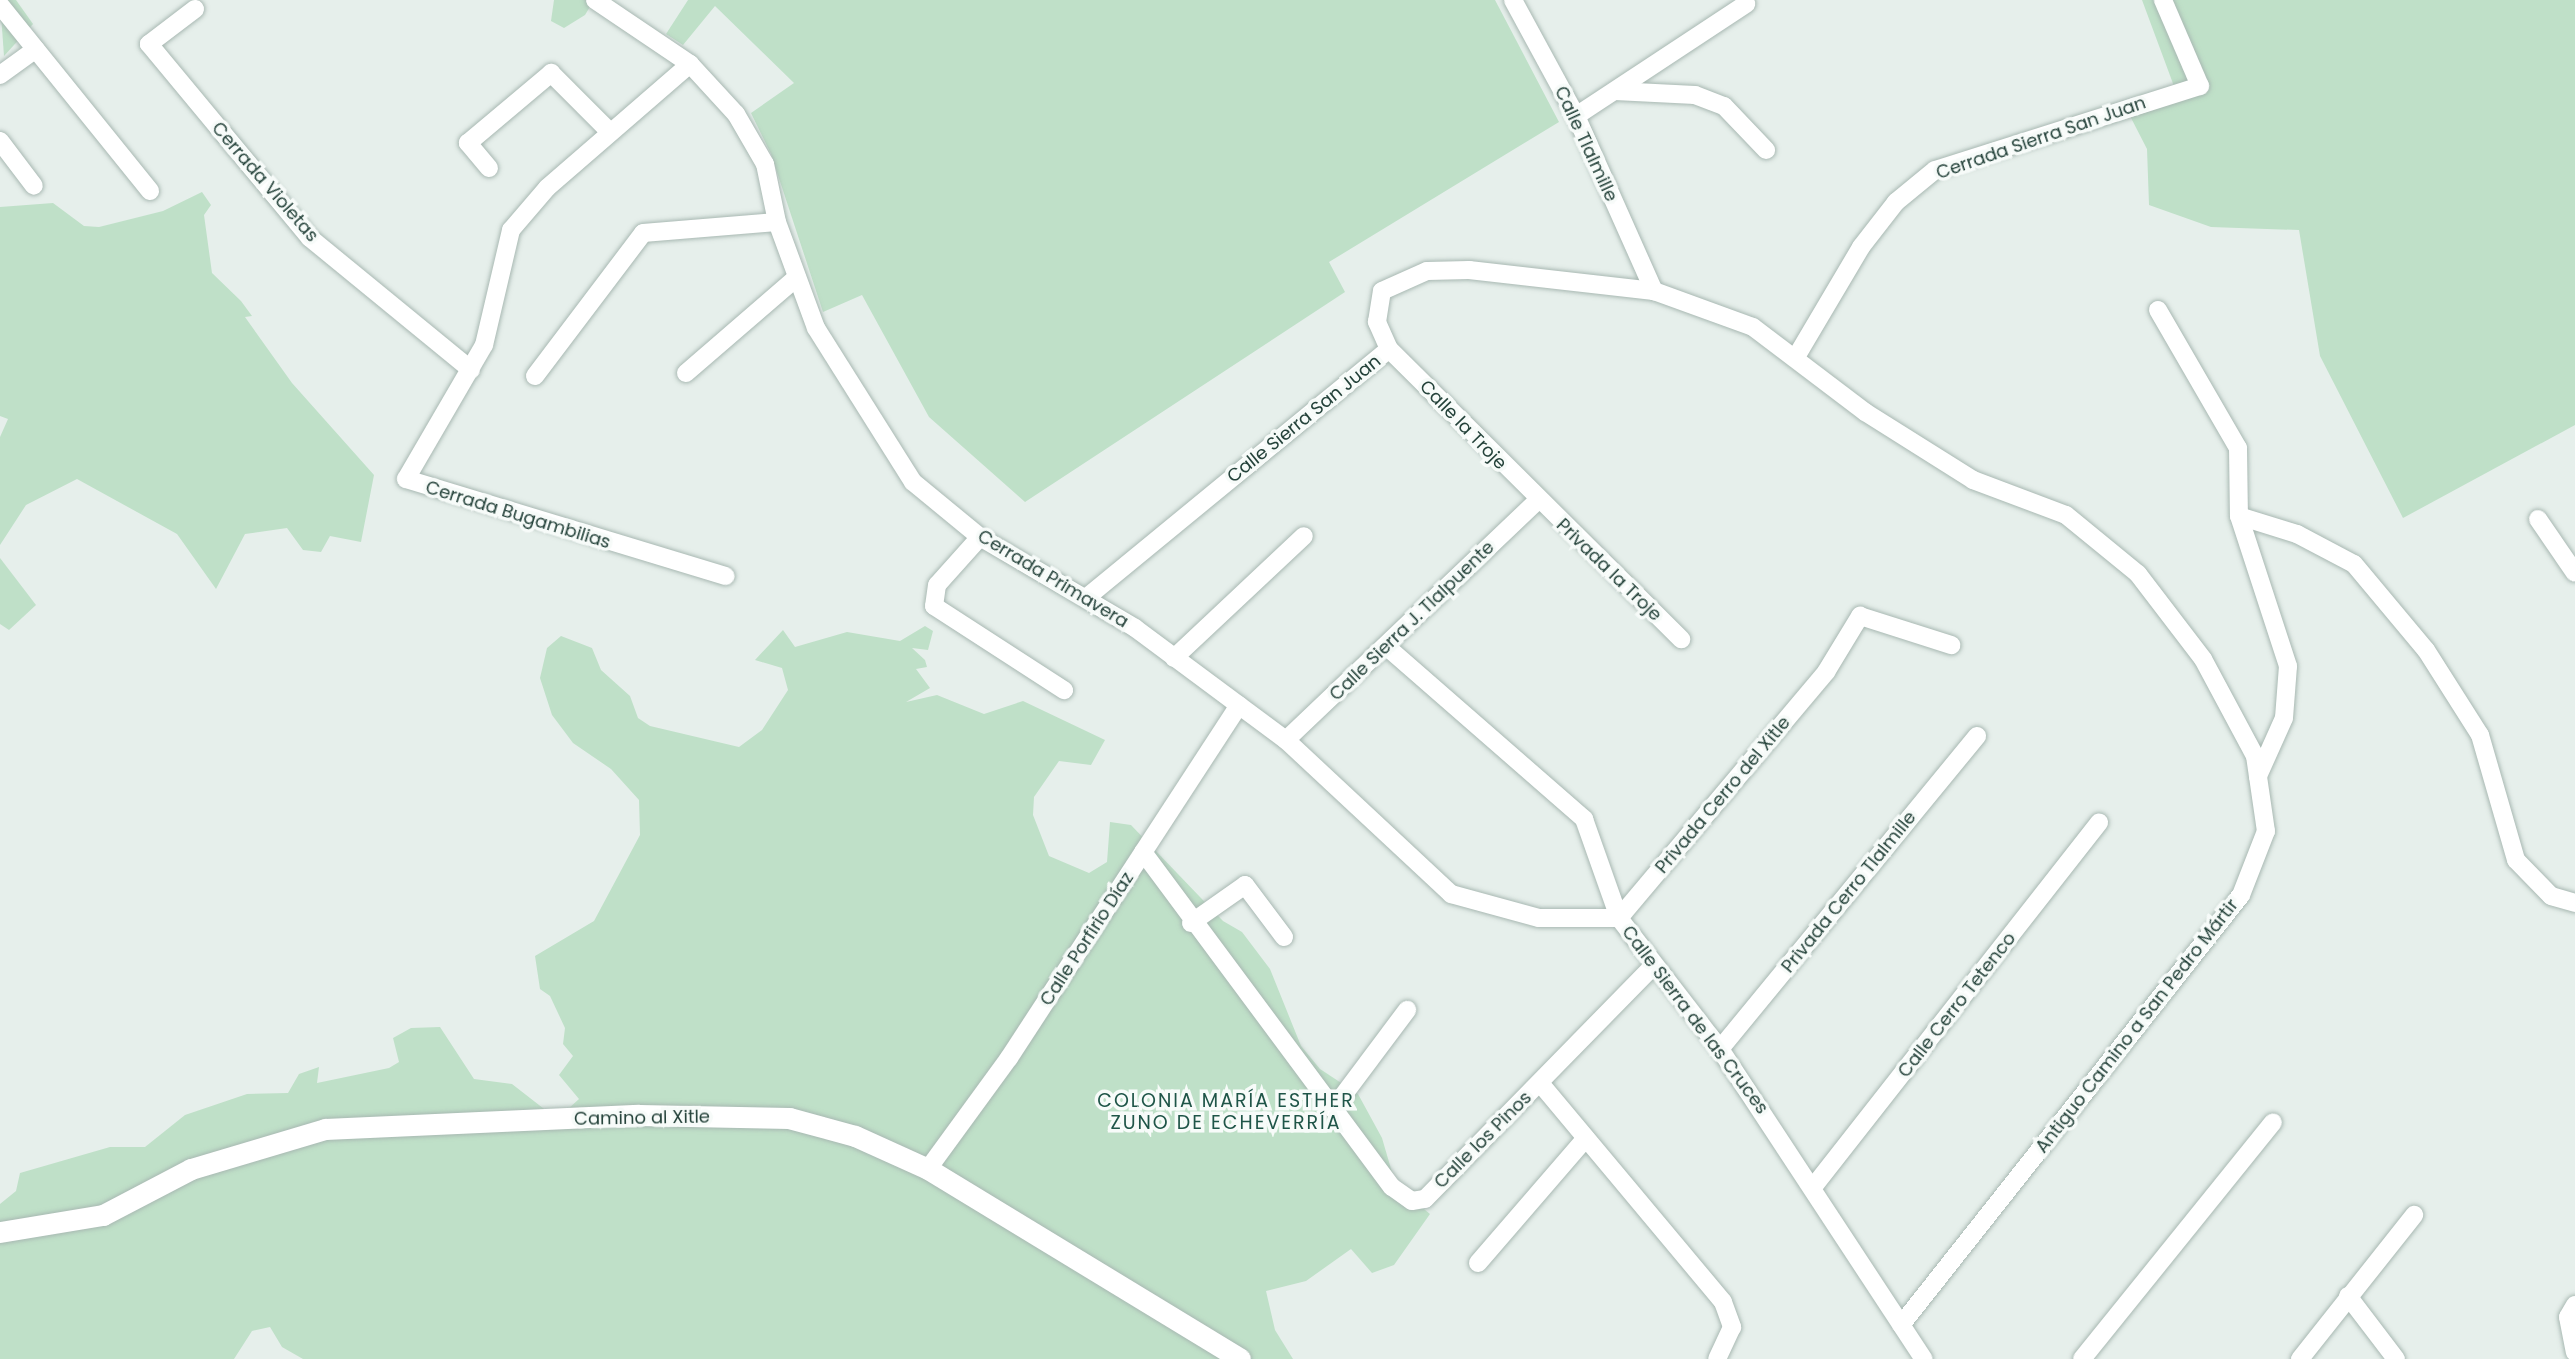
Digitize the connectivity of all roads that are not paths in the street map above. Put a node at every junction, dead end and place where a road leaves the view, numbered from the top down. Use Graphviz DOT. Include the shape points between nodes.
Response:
graph roads {
  1 [pos="596,0"];
  2 [pos="1513,0"];
  3 [pos="2164,0"];
  4 [pos="1746,4"];
  5 [pos="0,5"];
  6 [pos="195,9"];
  7 [pos="36,49"];
  8 [pos="690,64"];
  9 [pos="0,75"];
  10 [pos="1615,91"];
  11 [pos="1576,116"];
  12 [pos="610,132"];
  13 [pos="0,141"];
  14 [pos="1766,150"];
  15 [pos="489,168"];
  16 [pos="34,186"];
  17 [pos="150,191"];
  18 [pos="777,222"];
  19 [pos="795,279"];
  20 [pos="1654,291"];
  21 [pos="2158,310"];
  22 [pos="1389,349"];
  23 [pos="1796,357"];
  24 [pos="471,370"];
  25 [pos="686,373"];
  26 [pos="535,376"];
  27 [pos="1536,501"];
  28 [pos="2239,516"];
  29 [pos="2538,519"];
  30 [pos="1304,536"];
  31 [pos="980,537"];
  32 [pos="2575,573"];
  33 [pos="726,576"];
  34 [pos="1086,598"];
  35 [pos="1681,639"];
  36 [pos="1951,645"];
  37 [pos="1387,647"];
  38 [pos="1174,658"];
  39 [pos="1065,690"];
  40 [pos="1240,705"];
  41 [pos="1977,736"];
  42 [pos="1286,740"];
  43 [pos="2258,776"];
  44 [pos="2099,824"];
  45 [pos="1143,852"];
  46 [pos="2575,903"];
  47 [pos="1619,918"];
  48 [pos="1191,923"];
  49 [pos="1284,937"];
  50 [pos="1654,965"];
  51 [pos="1407,1010"];
  52 [pos="1720,1049"];
  53 [pos="1540,1083"];
  54 [pos="1333,1108"];
  55 [pos="2273,1122"];
  56 [pos="1586,1138"];
  57 [pos="928,1169"];
  58 [pos="1814,1186"];
  59 [pos="2414,1215"];
  60 [pos="0,1232"];
  61 [pos="1478,1263"];
  62 [pos="2348,1296"];
  63 [pos="2575,1305"];
  64 [pos="1901,1325"];
  65 [pos="2575,1352"];
  66 [pos="1240,1359"];
  67 [pos="1717,1359"];
  68 [pos="1924,1359"];
  69 [pos="2082,1359"];
  70 [pos="2300,1359"];
  71 [pos="2396,1359"];
  1 -- 8 [label="street, Cerrada Primavera"];
  2 -- 11 [label="street, Calle Tlalmille"];
  3 -- 23 [label="street, Cerrada Sierra San Juan" via="2200,86 1935,170 1896,202 1861,247"];
  4 -- 10 [label="street"];
  5 -- 7 [label="street"];
  6 -- 24 [label="street, Cerrada Violetas" via="149,44 310,238"];
  7 -- 9 [label="street"];
  7 -- 17 [label="street"];
  8 -- 12 [label="street, Cerrada Bugambilias"];
  8 -- 18 [label="street, Cerrada Primavera" via="736,114 765,164"];
  10 -- 11 [label="street"];
  10 -- 14 [label="street" via="1695,95 1724,106"];
  11 -- 20 [label="street, Calle Tlalmille"];
  12 -- 15 [label="street" via="551,73 468,143"];
  12 -- 24 [label="street, Cerrada Bugambilias" via="547,188 511,230 489,331"];
  13 -- 16 [label="street"];
  18 -- 19 [label="street, Cerrada Primavera"];
  18 -- 26 [label="street" via="643,233"];
  19 -- 25 [label="street"];
  19 -- 31 [label="street, Cerrada Primavera" via="816,328 913,482"];
  20 -- 22 [label="street, Calle Sierra San Juan" via="1427,271 1382,291 1377,322"];
  20 -- 23 [label="street, Antiguo Camino a San Pedro Mártir" via="1753,327"];
  21 -- 28 [label="street" via="2238,448"];
  22 -- 27 [label="street, Calle la Troje"];
  22 -- 34 [label="street, Calle Sierra San Juan"];
  23 -- 43 [label="street, Antiguo Camino a San Pedro Mártir" via="1865,412 1973,480 2066,514 2138,574 2203,659 2255,756"];
  24 -- 33 [label="street, Cerrada Bugambilias" via="405,479"];
  27 -- 35 [label="street, Privada la Troje"];
  27 -- 37 [label="street, Calle Sierra J. Tlalpuente"];
  28 -- 43 [label="street" via="2288,666 2284,718"];
  28 -- 46 [label="street" via="2297,534 2354,564 2426,650 2480,735 2516,860 2551,896"];
  29 -- 32 [label="street"];
  30 -- 38 [label="street"];
  31 -- 34 [label="street, Cerrada Primavera"];
  31 -- 39 [label="street" via="937,585 934,606"];
  34 -- 38 [label="street, Cerrada Primavera"];
  36 -- 47 [label="street, Privada Cerro del Xitle" via="1860,616 1826,672"];
  37 -- 42 [label="street, Calle Sierra J. Tlalpuente"];
  37 -- 47 [label="street, Calle Sierra de las Cruces" via="1584,819"];
  38 -- 40 [label="street, Cerrada Primavera"];
  40 -- 42 [label="street, Cerrada Primavera"];
  40 -- 45 [label="street, Calle Porfirio Díaz"];
  41 -- 52 [label="street, Privada Cerro Tlalmille"];
  42 -- 47 [label="street, Cerrada Primavera" via="1451,894 1539,918"];
  43 -- 64 [label="street, Antiguo Camino a San Pedro Mártir" via="2266,831 2241,895"];
  44 -- 58 [label="street, Calle Cerro Tetenco"];
  45 -- 48 [label="street, Calle los Pinos"];
  45 -- 57 [label="street, Calle Porfirio Díaz"];
  47 -- 50 [label="street, Calle Sierra de las Cruces"];
  48 -- 49 [label="street" via="1245,886"];
  48 -- 54 [label="street, Calle los Pinos"];
  50 -- 52 [label="street, Calle Sierra de las Cruces"];
  50 -- 53 [label="street, Calle los Pinos"];
  51 -- 54 [label="street"];
  52 -- 58 [label="street, Calle Sierra de las Cruces"];
  53 -- 54 [label="street, Calle los Pinos" via="1425,1199 1400,1196"];
  53 -- 56 [label="street"];
  55 -- 69 [label="street"];
  56 -- 61 [label="street"];
  56 -- 67 [label="street" via="1723,1302 1732,1327"];
  57 -- 60 [label="street, Camino al Xitle" via="855,1136 789,1118 639,1115 325,1129 191,1169 103,1215"];
  57 -- 66 [label="street, Camino al Xitle"];
  58 -- 64 [label="street, Calle Sierra de las Cruces"];
  59 -- 62 [label="street"];
  62 -- 70 [label="street"];
  62 -- 71 [label="street"];
  63 -- 65 [label="street" via="2568,1317"];
  64 -- 68 [label="street, Calle Sierra de las Cruces"];
}
